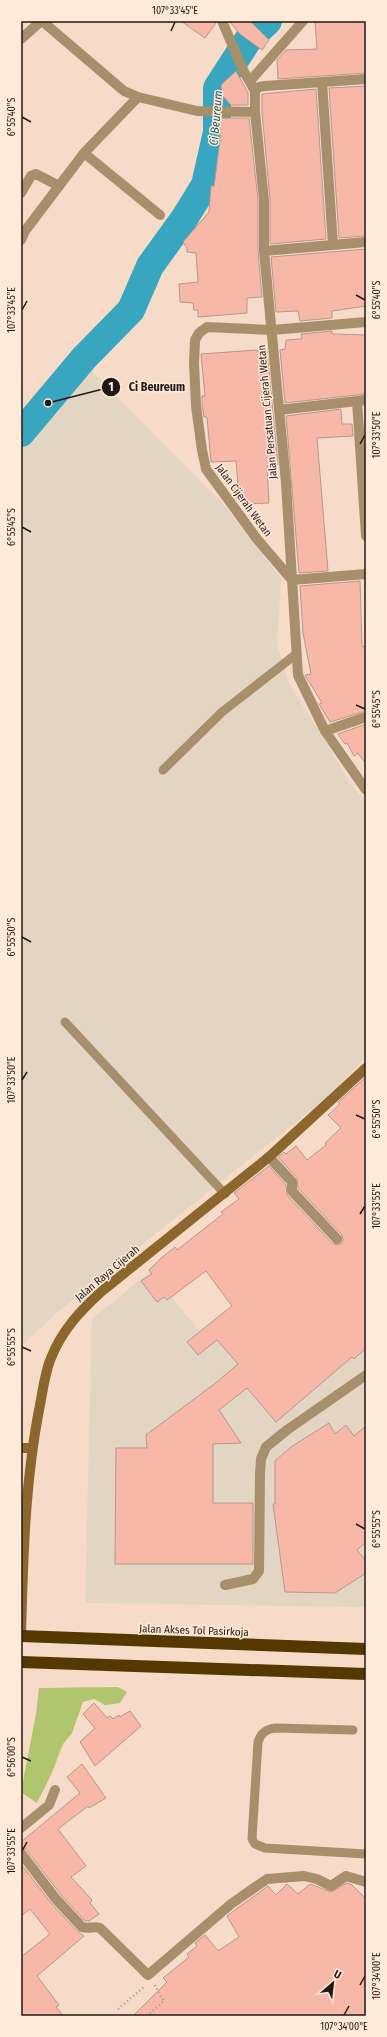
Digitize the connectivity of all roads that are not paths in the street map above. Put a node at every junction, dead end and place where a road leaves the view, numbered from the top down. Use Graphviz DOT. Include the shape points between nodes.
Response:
graph roads {
  1 [pos="42,21"];
  2 [pos="222,21"];
  3 [pos="303,21"];
  4 [pos="21,39"];
  5 [pos="366,79"];
  6 [pos="250,81"];
  7 [pos="322,82"];
  8 [pos="255,91"];
  9 [pos="138,97"];
  10 [pos="255,112"];
  11 [pos="84,153"];
  12 [pos="59,186"];
  13 [pos="21,193"];
  14 [pos="160,215"];
  15 [pos="21,240"];
  16 [pos="366,242"];
  17 [pos="333,245"];
  18 [pos="264,251"];
  19 [pos="366,322"];
  20 [pos="272,330"];
  21 [pos="362,401"];
  22 [pos="278,410"];
  23 [pos="366,536"];
  24 [pos="366,574"];
  25 [pos="292,580"];
  26 [pos="295,655"];
  27 [pos="366,717"];
  28 [pos="325,731"];
  29 [pos="163,770"];
  30 [pos="366,790"];
  31 [pos="65,1022"];
  32 [pos="366,1068"];
  33 [pos="269,1157"];
  34 [pos="225,1194"];
  35 [pos="338,1239"];
  36 [pos="366,1375"];
  37 [pos="26,1448"];
  38 [pos="225,1585"];
  39 [pos="21,1635"];
  40 [pos="366,1649"];
  41 [pos="21,1662"];
  42 [pos="366,1674"];
  43 [pos="353,1730"];
  44 [pos="55,1790"];
  45 [pos="21,1828"];
  46 [pos="21,1853"];
  47 [pos="366,1854"];
  48 [pos="366,1882"];
  1 -- 4 [label="street"];
  1 -- 9 [label="street" via="124,91"];
  2 -- 6 [label="street, Jalan Persatuan Cijerah Wetan"];
  3 -- 6 [label="street"];
  5 -- 7 [label="street"];
  6 -- 8 [label="street, Jalan Persatuan Cijerah Wetan"];
  7 -- 8 [label="street" via="265,86"];
  7 -- 17 [label="street"];
  8 -- 10 [label="street, Jalan Persatuan Cijerah Wetan"];
  9 -- 10 [label="street" via="197,111"];
  9 -- 11 [label="street"];
  10 -- 18 [label="street, Jalan Persatuan Cijerah Wetan" via="264,200"];
  11 -- 12 [label="street"];
  11 -- 14 [label="street"];
  12 -- 13 [label="street" via="36,174 31,176"];
  12 -- 15 [label="street"];
  16 -- 17 [label="street"];
  17 -- 18 [label="street"];
  18 -- 20 [label="street, Jalan Persatuan Cijerah Wetan"];
  19 -- 20 [label="street, Jalan Cijerah Wetan"];
  20 -- 22 [label="street, Jalan Persatuan Cijerah Wetan"];
  20 -- 25 [label="street, Jalan Cijerah Wetan" via="206,327 199,333 195,340 196,406 206,469 257,539"];
  21 -- 22 [label="street"];
  21 -- 23 [label="street"];
  22 -- 25 [label="street, Jalan Persatuan Cijerah Wetan"];
  24 -- 25 [label="street"];
  25 -- 26 [label="street, Jalan Persatuan Cijerah Wetan"];
  26 -- 28 [label="street, Jalan Persatuan Cijerah Wetan" via="302,686"];
  26 -- 29 [label="lane" via="222,712"];
  27 -- 28 [label="street"];
  28 -- 30 [label="street, Jalan Persatuan Cijerah Wetan"];
  31 -- 34 [label="lane"];
  32 -- 33 [label="main road, Jalan Raya Cijerah"];
  33 -- 34 [label="main road, Jalan Raya Cijerah"];
  33 -- 35 [label="street" via="292,1182 292,1191"];
  34 -- 37 [label="main road, Jalan Raya Cijerah" via="78,1313 62,1335 51,1358"];
  36 -- 38 [label="street" via="266,1447 261,1459 260,1473 260,1571 253,1579"];
  37 -- 39 [label="main road, Jalan Raya Cijerah"];
  39 -- 40 [label="highway, Jalan Akses Tol Pasirkoja"];
  41 -- 42 [label="highway"];
  43 -- 47 [label="lane" via="275,1728 268,1729 262,1734 258,1742 252,1839 255,1844 265,1848"];
  44 -- 45 [label="street" via="48,1805"];
  46 -- 48 [label="street" via="56,1899 82,1927 100,1928 150,1978 230,1904 267,1880 304,1876 331,1886 346,1876"];
}
